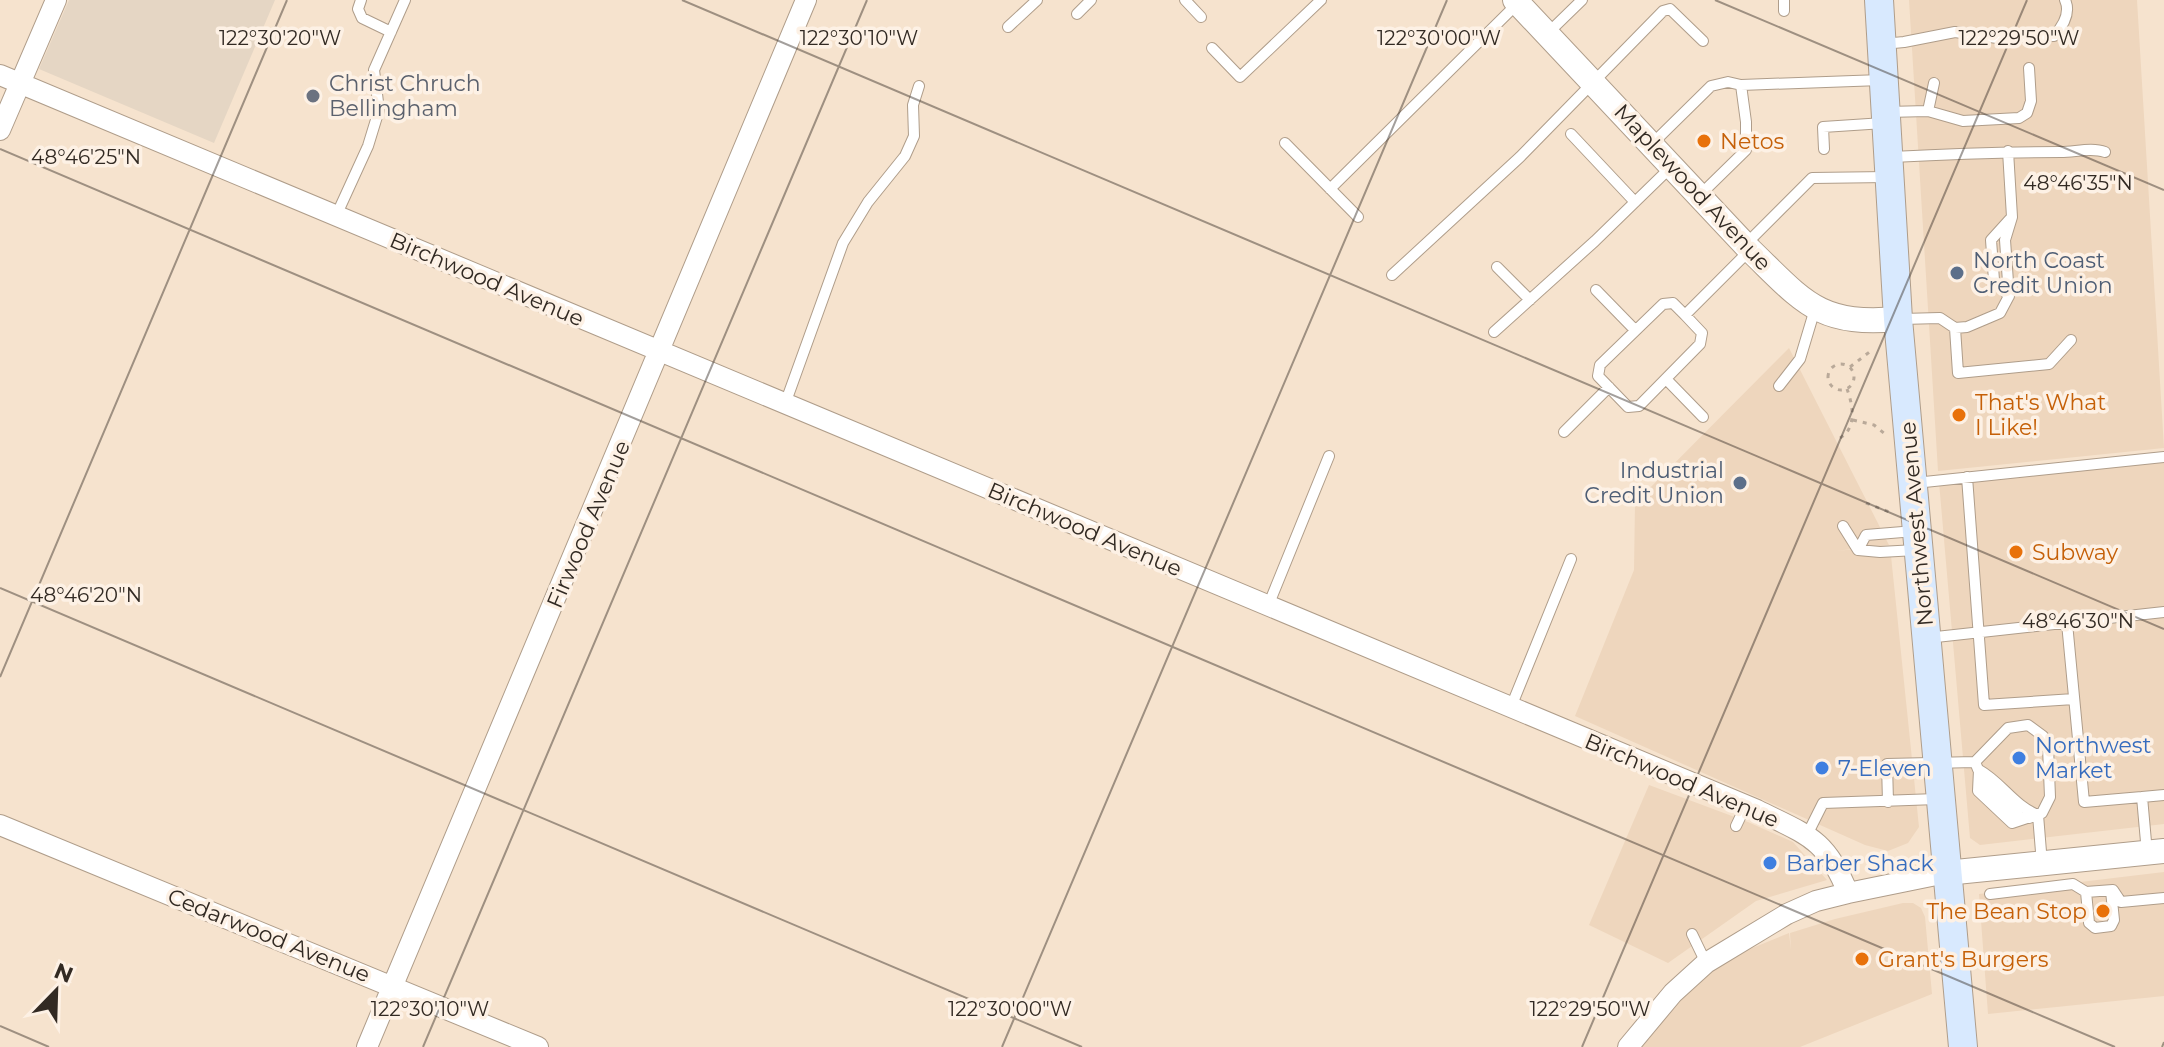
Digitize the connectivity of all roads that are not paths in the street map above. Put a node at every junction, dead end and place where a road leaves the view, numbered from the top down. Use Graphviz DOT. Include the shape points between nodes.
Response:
graph roads {
  1 [pos="56,0"];
  2 [pos="361,0"];
  3 [pos="405,0"];
  4 [pos="806,0"];
  5 [pos="1037,0"];
  6 [pos="1091,0"];
  7 [pos="1185,0"];
  8 [pos="1321,0"];
  9 [pos="1582,0"];
  10 [pos="1879,0"];
  11 [pos="2065,0"];
  12 [pos="1516,2"];
  13 [pos="1077,14"];
  14 [pos="1201,17"];
  15 [pos="1008,27"];
  16 [pos="391,32"];
  17 [pos="1547,34"];
  18 [pos="1703,41"];
  19 [pos="1881,44"];
  20 [pos="1212,48"];
  21 [pos="2029,68"];
  22 [pos="0,75"];
  23 [pos="1883,80"];
  24 [pos="1594,82"];
  25 [pos="20,83"];
  26 [pos="1934,83"];
  27 [pos="1741,85"];
  28 [pos="919,86"];
  29 [pos="1928,111"];
  30 [pos="1885,118"];
  31 [pos="0,130"];
  32 [pos="1571,134"];
  33 [pos="1285,143"];
  34 [pos="1652,144"];
  35 [pos="1824,149"];
  36 [pos="2008,151"];
  37 [pos="2105,152"];
  38 [pos="1672,166"];
  39 [pos="1888,167"];
  40 [pos="1330,189"];
  41 [pos="1700,195"];
  42 [pos="1635,202"];
  43 [pos="336,216"];
  44 [pos="1358,217"];
  45 [pos="1748,248"];
  46 [pos="1497,267"];
  47 [pos="1392,275"];
  48 [pos="1596,290"];
  49 [pos="1530,300"];
  50 [pos="1815,309"];
  51 [pos="1685,315"];
  52 [pos="1898,319"];
  53 [pos="1955,328"];
  54 [pos="1635,330"];
  55 [pos="1494,332"];
  56 [pos="2071,340"];
  57 [pos="660,352"];
  58 [pos="1666,379"];
  59 [pos="1779,386"];
  60 [pos="1609,387"];
  61 [pos="785,404"];
  62 [pos="1703,417"];
  63 [pos="1564,432"];
  64 [pos="1329,456"];
  65 [pos="2164,457"];
  66 [pos="1967,477"];
  67 [pos="1912,483"];
  68 [pos="1843,526"];
  69 [pos="1909,531"];
  70 [pos="1858,550"];
  71 [pos="1571,559"];
  72 [pos="1268,606"];
  73 [pos="2164,612"];
  74 [pos="2067,623"];
  75 [pos="1978,632"];
  76 [pos="1925,638"];
  77 [pos="2074,699"];
  78 [pos="1511,707"];
  79 [pos="1936,762"];
  80 [pos="1977,766"];
  81 [pos="2164,795"];
  82 [pos="2142,797"];
  83 [pos="1939,799"];
  84 [pos="1888,802"];
  85 [pos="1746,805"];
  86 [pos="2034,816"];
  87 [pos="0,825"];
  88 [pos="1736,826"];
  89 [pos="1807,835"];
  90 [pos="2156,852"];
  91 [pos="2042,864"];
  92 [pos="2072,872"];
  93 [pos="1946,873"];
  94 [pos="2111,890"];
  95 [pos="2086,892"];
  96 [pos="1848,893"];
  97 [pos="1990,894"];
  98 [pos="2164,898"];
  99 [pos="1692,934"];
  100 [pos="1706,963"];
  101 [pos="393,986"];
  102 [pos="367,1047"];
  103 [pos="538,1047"];
  104 [pos="1628,1047"];
  105 [pos="1963,1047"];
  1 -- 25 [label="street"];
  2 -- 16 [label="lane" via="362,18"];
  3 -- 16 [label="lane"];
  4 -- 57 [label="street, Firwood Avenue"];
  5 -- 15 [label="lane"];
  6 -- 13 [label="lane"];
  7 -- 14 [label="lane"];
  8 -- 20 [label="lane" via="1240,77"];
  9 -- 17 [label="lane"];
  10 -- 19 [label="main road, Northwest Avenue"];
  11 -- 19 [label="lane" via="2064,24 2054,36 1997,38 1955,32"];
  12 -- 17 [label="street, Maplewood Avenue"];
  12 -- 40 [label="lane"];
  16 -- 43 [label="lane" via="374,70 379,110"];
  17 -- 24 [label="street, Maplewood Avenue"];
  18 -- 24 [label="lane" via="1676,13 1663,11"];
  19 -- 23 [label="main road, Northwest Avenue"];
  21 -- 29 [label="lane" via="2031,101 2019,118 1963,121"];
  22 -- 25 [label="street, Birchwood Avenue"];
  23 -- 27 [label="lane"];
  23 -- 30 [label="main road, Northwest Avenue"];
  24 -- 34 [label="street, Maplewood Avenue"];
  24 -- 47 [label="lane"];
  25 -- 31 [label="street"];
  25 -- 43 [label="street, Birchwood Avenue"];
  26 -- 29 [label="lane"];
  27 -- 34 [label="lane" via="1711,86"];
  27 -- 41 [label="lane" via="1746,150"];
  28 -- 61 [label="lane" via="913,105 914,136 843,243"];
  29 -- 30 [label="lane"];
  30 -- 35 [label="lane" via="1823,127"];
  30 -- 39 [label="main road, Northwest Avenue"];
  32 -- 42 [label="lane"];
  33 -- 40 [label="lane"];
  34 -- 38 [label="street, Maplewood Avenue"];
  36 -- 37 [label="lane"];
  36 -- 39 [label="lane"];
  36 -- 53 [label="lane" via="2009,296 2000,313"];
  38 -- 41 [label="street, Maplewood Avenue"];
  38 -- 42 [label="lane"];
  39 -- 45 [label="lane" via="1812,178"];
  39 -- 52 [label="main road, Northwest Avenue"];
  40 -- 44 [label="lane"];
  41 -- 45 [label="street, Maplewood Avenue"];
  42 -- 49 [label="lane"];
  43 -- 57 [label="street, Birchwood Avenue"];
  45 -- 50 [label="street, Maplewood Avenue"];
  45 -- 51 [label="lane"];
  46 -- 49 [label="lane"];
  48 -- 54 [label="lane"];
  49 -- 55 [label="lane"];
  50 -- 52 [label="street, Maplewood Avenue" via="1852,321"];
  50 -- 59 [label="lane" via="1800,359"];
  51 -- 54 [label="lane" via="1673,303 1663,304"];
  51 -- 58 [label="lane" via="1702,333 1700,344"];
  52 -- 53 [label="lane" via="1940,318"];
  52 -- 67 [label="main road, Northwest Avenue"];
  53 -- 56 [label="lane" via="1958,373 2049,364"];
  54 -- 60 [label="lane" via="1600,365 1598,376"];
  57 -- 61 [label="street, Birchwood Avenue"];
  57 -- 101 [label="street, Firwood Avenue"];
  58 -- 60 [label="lane" via="1639,406 1628,407"];
  58 -- 62 [label="lane"];
  60 -- 63 [label="lane"];
  61 -- 72 [label="street, Birchwood Avenue"];
  64 -- 72 [label="lane"];
  65 -- 66 [label="lane"];
  66 -- 67 [label="lane"];
  66 -- 75 [label="lane"];
  67 -- 69 [label="main road, Northwest Avenue"];
  68 -- 70 [label="lane"];
  69 -- 70 [label="lane" via="1880,552"];
  69 -- 70 [label="lane" via="1866,535"];
  69 -- 76 [label="main road, Northwest Avenue"];
  71 -- 78 [label="lane"];
  72 -- 78 [label="street, Birchwood Avenue"];
  73 -- 74 [label="lane"];
  74 -- 75 [label="lane"];
  74 -- 77 [label="lane"];
  75 -- 76 [label="lane"];
  75 -- 77 [label="lane" via="1984,705"];
  76 -- 79 [label="main road, Northwest Avenue"];
  77 -- 82 [label="lane" via="2084,802"];
  78 -- 85 [label="street, Birchwood Avenue"];
  79 -- 80 [label="lane"];
  79 -- 83 [label="main road, Northwest Avenue"];
  79 -- 84 [label="lane" via="1887,764"];
  80 -- 86 [label="lane"];
  80 -- 86 [label="lane" via="1978,791 2012,823"];
  80 -- 86 [label="lane" via="2008,728 2035,728 2048,747 2050,797 2042,813"];
  81 -- 82 [label="lane"];
  82 -- 90 [label="lane"];
  83 -- 84 [label="lane"];
  83 -- 93 [label="main road, Northwest Avenue"];
  84 -- 89 [label="lane" via="1823,803"];
  85 -- 88 [label="lane"];
  85 -- 89 [label="street, Birchwood Avenue"];
  86 -- 91 [label="lane"];
  87 -- 101 [label="street, Cedarwood Avenue"];
  89 -- 96 [label="street, Birchwood Avenue" via="1837,865"];
  90 -- 92 [label="street"];
  91 -- 92 [label="street"];
  91 -- 93 [label="street"];
  92 -- 95 [label="lane"];
  92 -- 97 [label="lane"];
  93 -- 96 [label="street"];
  93 -- 105 [label="main road, Northwest Avenue"];
  94 -- 95 [label="lane"];
  94 -- 95 [label="lane" via="2114,920 2111,926 2095,928 2089,923"];
  94 -- 98 [label="lane" via="2121,902"];
  96 -- 100 [label="street" via="1787,914"];
  99 -- 100 [label="lane"];
  100 -- 104 [label="street"];
  101 -- 102 [label="street, Firwood Avenue"];
  101 -- 103 [label="street, Cedarwood Avenue"];
}
